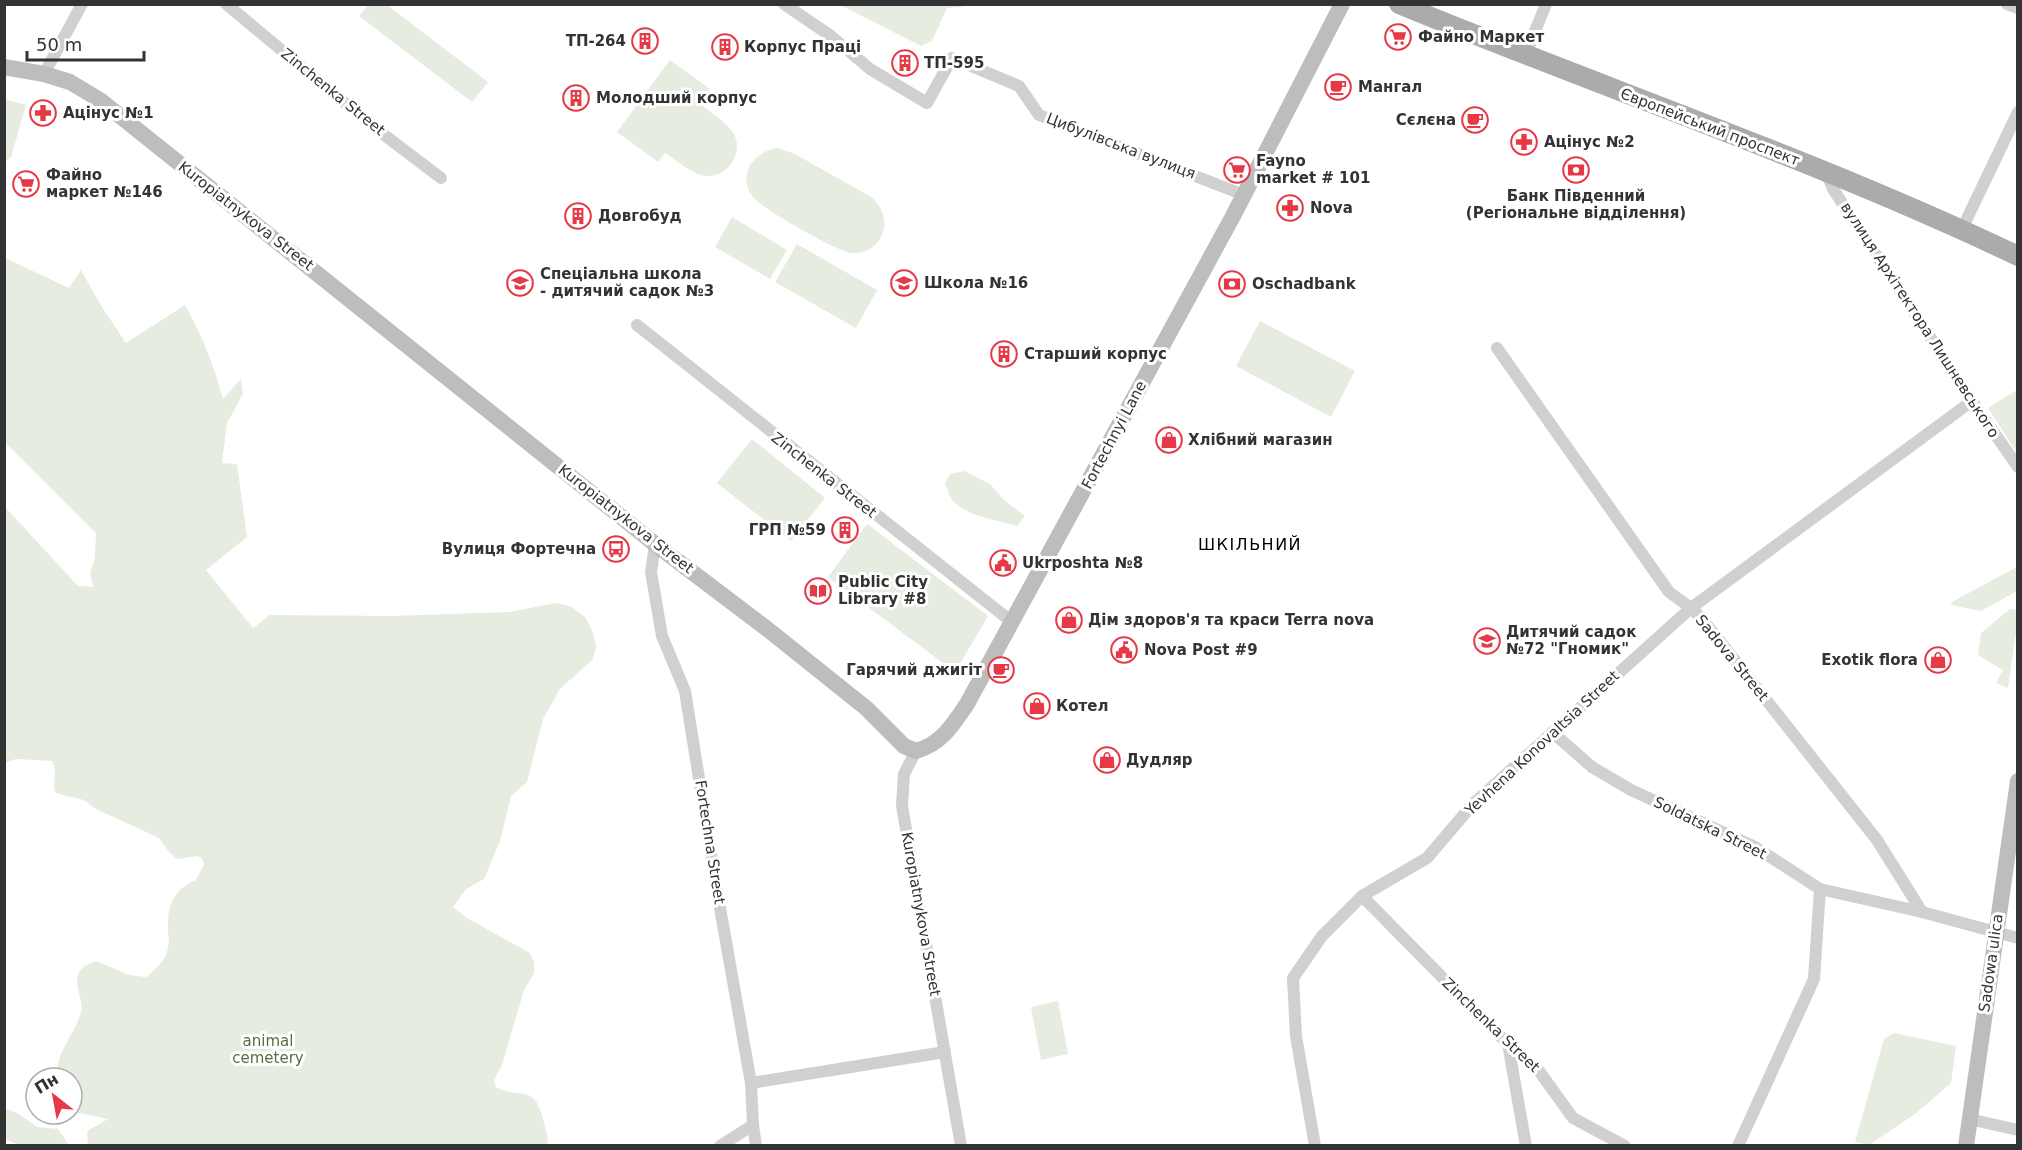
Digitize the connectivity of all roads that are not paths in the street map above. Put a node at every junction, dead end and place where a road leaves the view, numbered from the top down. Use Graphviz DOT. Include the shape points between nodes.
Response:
graph roads {
  1 [pos="82,4"];
  2 [pos="226,4"];
  3 [pos="784,4"];
  4 [pos="1342,4"];
  5 [pos="1400,4"];
  6 [pos="1545,4"];
  7 [pos="2007,4"];
  8 [pos="2018,8"];
  9 [pos="1525,56"];
  10 [pos="4,67"];
  11 [pos="44,74"];
  12 [pos="2018,112"];
  13 [pos="1826,172"];
  14 [pos="441,178"];
  15 [pos="1245,195"];
  16 [pos="1962,229"];
  17 [pos="2018,256"];
  18 [pos="637,326"];
  19 [pos="1497,348"];
  20 [pos="1972,401"];
  21 [pos="2018,467"];
  22 [pos="656,544"];
  23 [pos="1691,608"];
  24 [pos="1012,622"];
  25 [pos="1552,732"];
  26 [pos="916,751"];
  27 [pos="2018,781"];
  28 [pos="1820,889"];
  29 [pos="1362,896"];
  30 [pos="1922,912"];
  31 [pos="1996,932"];
  32 [pos="2018,938"];
  33 [pos="1508,1044"];
  34 [pos="945,1052"];
  35 [pos="751,1083"];
  36 [pos="1969,1119"];
  37 [pos="753,1125"];
  38 [pos="2018,1130"];
  39 [pos="720,1146"];
  40 [pos="756,1146"];
  41 [pos="961,1146"];
  42 [pos="1315,1146"];
  43 [pos="1526,1146"];
  44 [pos="1625,1146"];
  45 [pos="1738,1146"];
  46 [pos="1966,1146"];
  1 -- 11 [label="street"];
  2 -- 14 [label="street, Zinchenka Street"];
  3 -- 15 [label="street, Цибулівська вулиця" via="870,69 927,103 952,58 1019,87 1039,115"];
  4 -- 15 [label="street, Fortechnyi Lane"];
  5 -- 9 [label="main road, Європейський проспект"];
  6 -- 9 [label="street"];
  7 -- 8 [label="street"];
  9 -- 13 [label="main road, Європейський проспект"];
  10 -- 11 [label="street, Kuropiatnykova Street"];
  11 -- 22 [label="street, Kuropiatnykova Street" via="70,82 100,100"];
  12 -- 16 [label="street"];
  13 -- 16 [label="main road, Європейський проспект"];
  13 -- 20 [label="street, вулиця Архітектора Лишневського" via="1833,189"];
  15 -- 24 [label="street, Fortechnyi Lane"];
  16 -- 17 [label="main road, Європейський проспект"];
  18 -- 24 [label="street, Zinchenka Street"];
  19 -- 23 [label="street, Sadova Street" via="1669,592"];
  20 -- 21 [label="street, вулиця Архітектора Лишневського"];
  20 -- 23 [label="street, Yevhena Konovaltsia Street"];
  22 -- 26 [label="street, Kuropiatnykova Street" via="866,708 904,746"];
  22 -- 35 [label="street, Fortechna Street" via="651,572 662,636 685,691"];
  23 -- 25 [label="street, Yevhena Konovaltsia Street"];
  23 -- 30 [label="street, Sadova Street" via="1877,840"];
  24 -- 26 [label="street, Fortechnyi Lane" via="948,733 928,748"];
  25 -- 28 [label="street, Soldatska Street" via="1592,767 1630,790 1755,847"];
  25 -- 29 [label="street, Yevhena Konovaltsia Street" via="1473,804 1427,858"];
  26 -- 34 [label="street, Kuropiatnykova Street" via="904,774 902,806"];
  27 -- 31 [label="street, Sadowa ulica"];
  28 -- 30 [label="street, Soldatska Street"];
  28 -- 45 [label="street" via="1815,979"];
  29 -- 33 [label="street, Zinchenka Street"];
  29 -- 42 [label="street, Yevhena Konovaltsia Street" via="1322,936 1293,978 1296,1036"];
  30 -- 31 [label="street, Soldatska Street"];
  31 -- 32 [label="street, Soldatska Street"];
  31 -- 36 [label="street, Sadowa ulica"];
  33 -- 43 [label="street"];
  33 -- 44 [label="street, Zinchenka Street" via="1539,1071 1573,1118"];
  34 -- 35 [label="street"];
  34 -- 41 [label="street, Kuropiatnykova Street"];
  35 -- 37 [label="street, Fortechna Street"];
  36 -- 38 [label="street"];
  36 -- 46 [label="street, Sadowa ulica"];
  37 -- 39 [label="street"];
  37 -- 40 [label="street, Fortechna Street"];
}
